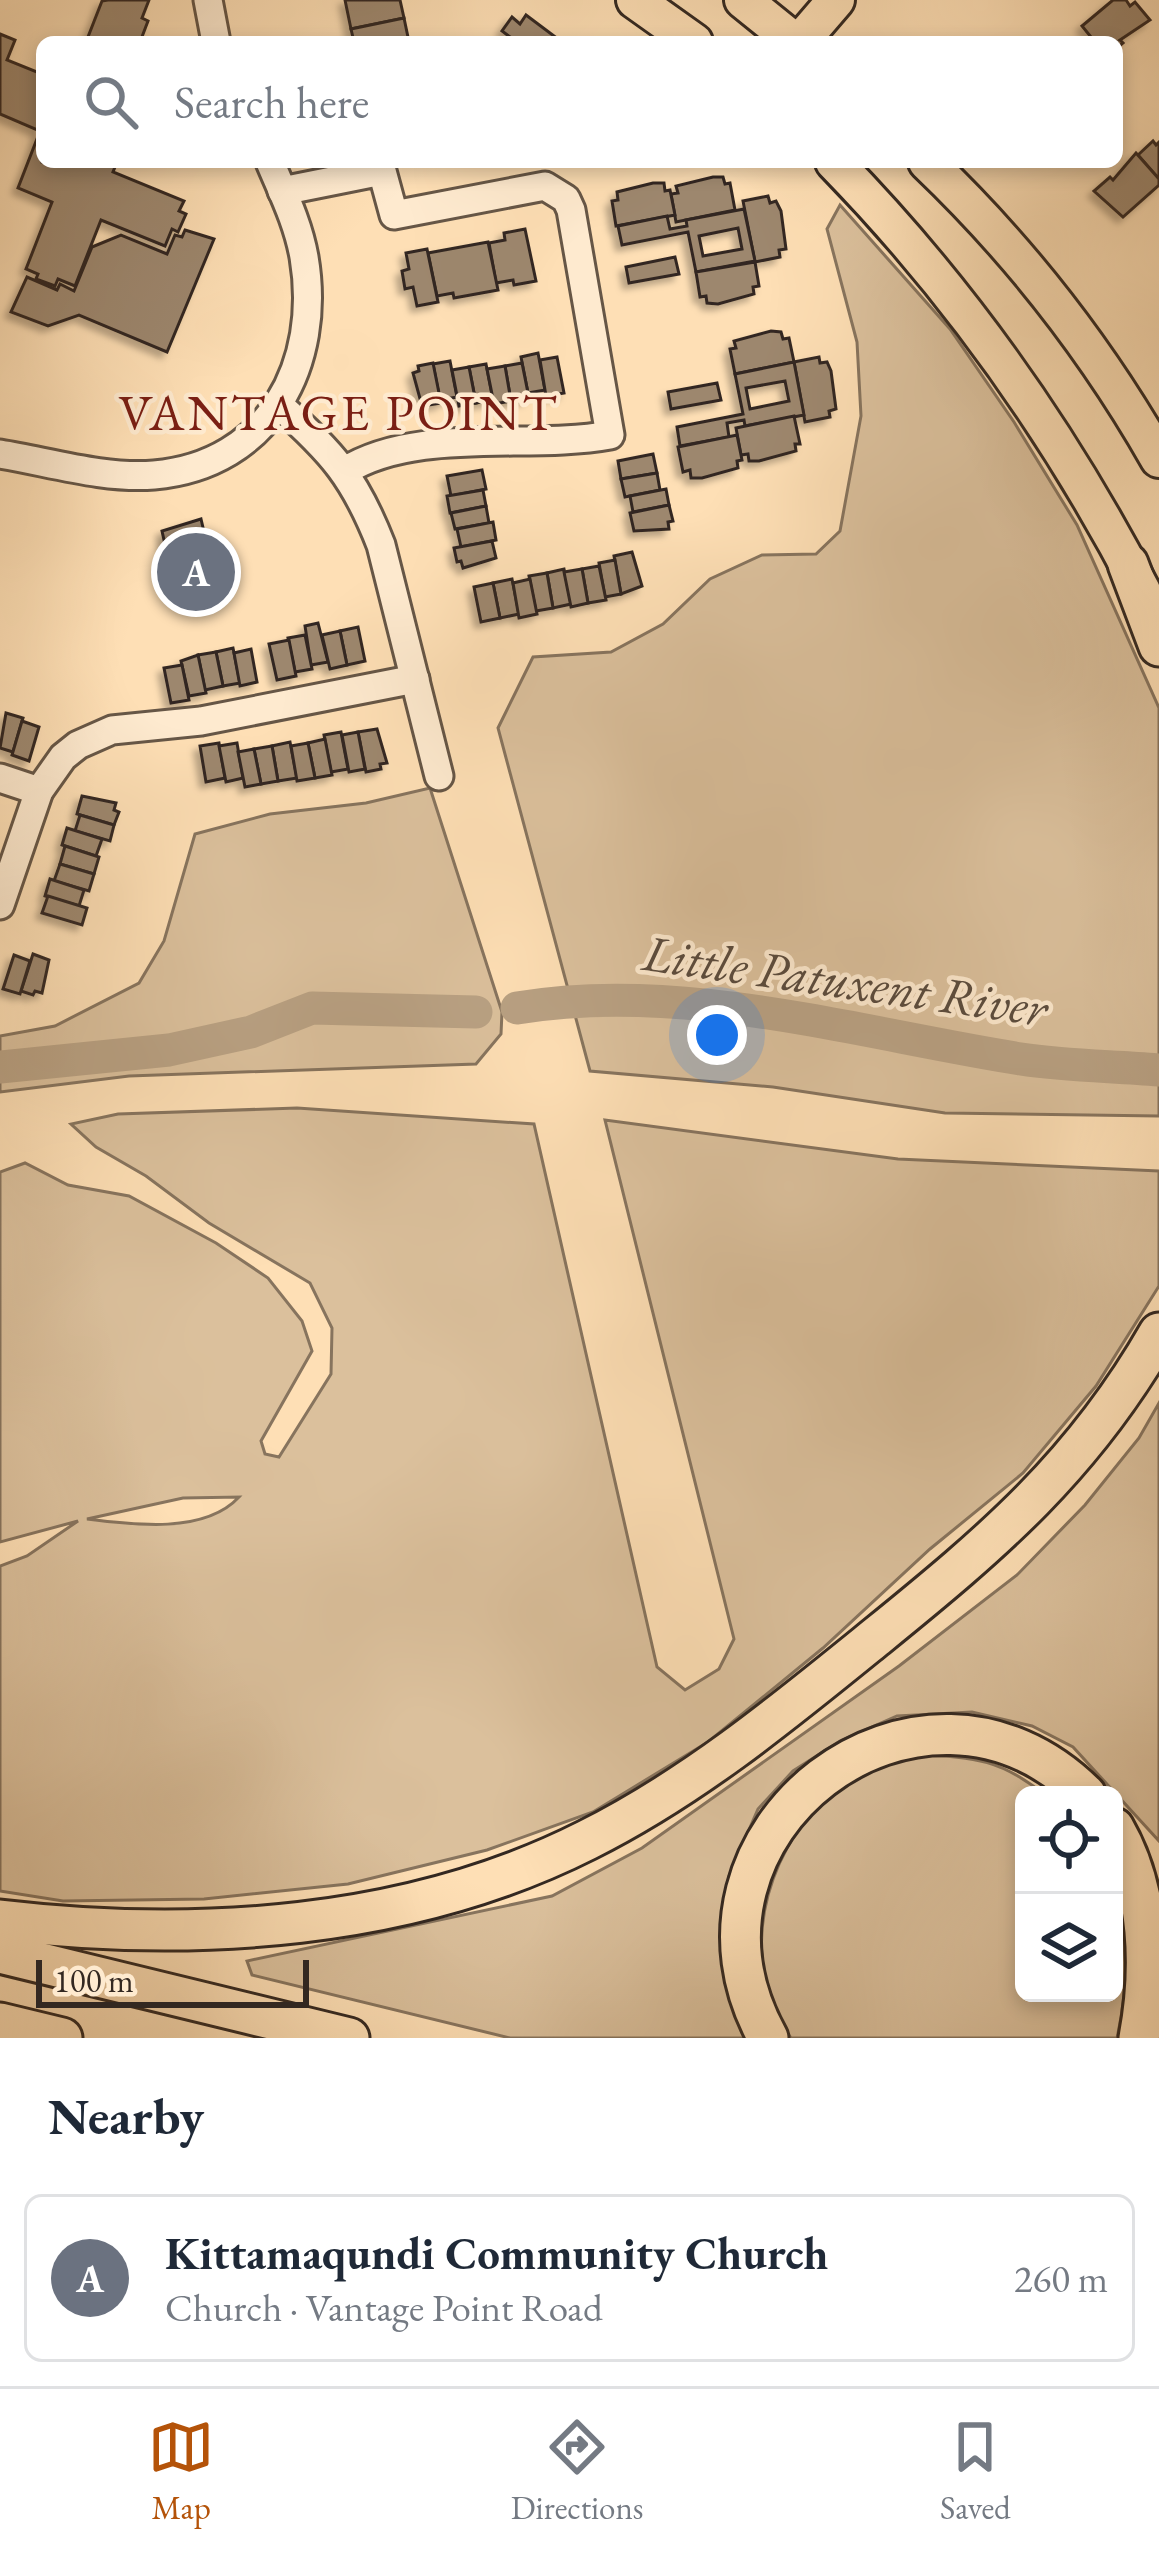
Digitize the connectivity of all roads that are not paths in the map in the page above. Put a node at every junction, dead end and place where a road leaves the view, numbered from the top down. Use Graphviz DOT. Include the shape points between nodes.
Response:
graph roads {
  1 [pos="208,0"];
  2 [pos="635,0"];
  3 [pos="743,0"];
  4 [pos="836,0"];
  5 [pos="216,36"];
  6 [pos="686,36"];
  7 [pos="790,36"];
  8 [pos="803,36"];
  9 [pos="272,168"];
  10 [pos="840,168"];
  11 [pos="932,168"];
  12 [pos="282,191"];
  13 [pos="278,405"];
  14 [pos="0,454"];
  15 [pos="1159,459"];
  16 [pos="345,471"];
  17 [pos="1128,564"];
  18 [pos="1159,623"];
  19 [pos="1159,646"];
  20 [pos="415,680"];
  21 [pos="439,776"];
  22 [pos="0,778"];
  23 [pos="39,791"];
  24 [pos="0,905"];
  25 [pos="1159,1333"];
  26 [pos="1077,1786"];
  27 [pos="1123,1846"];
  28 [pos="0,1921"];
  29 [pos="0,1953"];
  30 [pos="0,2026"];
  31 [pos="1159,2029"];
  32 [pos="27,2038"];
  33 [pos="62,2038"];
  34 [pos="349,2038"];
  35 [pos="768,2038"];
  36 [pos="1139,2038"];
  37 [pos="1156,2038"];
  1 -- 5 [label="street"];
  2 -- 6 [label="main road"];
  3 -- 7 [label="main road"];
  4 -- 8 [label="main road"];
  9 -- 12 [label="street"];
  10 -- 17 [label="main road" via="988,340"];
  11 -- 15 [label="main road" via="1055,304"];
  12 -- 13 [label="street" via="304,257 308,326"];
  12 -- 16 [label="street" via="382,171 394,215 545,186 571,210 610,435 434,445"];
  13 -- 14 [label="street" via="236,446 188,470 128,476"];
  13 -- 16 [label="street"];
  16 -- 20 [label="street" via="381,545"];
  17 -- 18 [label="main road"];
  17 -- 19 [label="highway"];
  20 -- 21 [label="street"];
  20 -- 23 [label="street" via="96,735 64,757"];
  22 -- 23 [label="street"];
  23 -- 24 [label="street"];
  25 -- 28 [label="highway" via="1105,1420 1017,1519 719,1760 585,1841 473,1884 307,1921 148,1931"];
  26 -- 35 [label="highway" via="1025,1752 954,1735 874,1748 809,1785 761,1846 741,1924 749,1997"];
  27 -- 36 [label="highway" via="1142,1912"];
  29 -- 34 [label="highway"];
  30 -- 32 [label="highway"];
  30 -- 33 [label="highway"];
  31 -- 37 [label="main road"];
}
